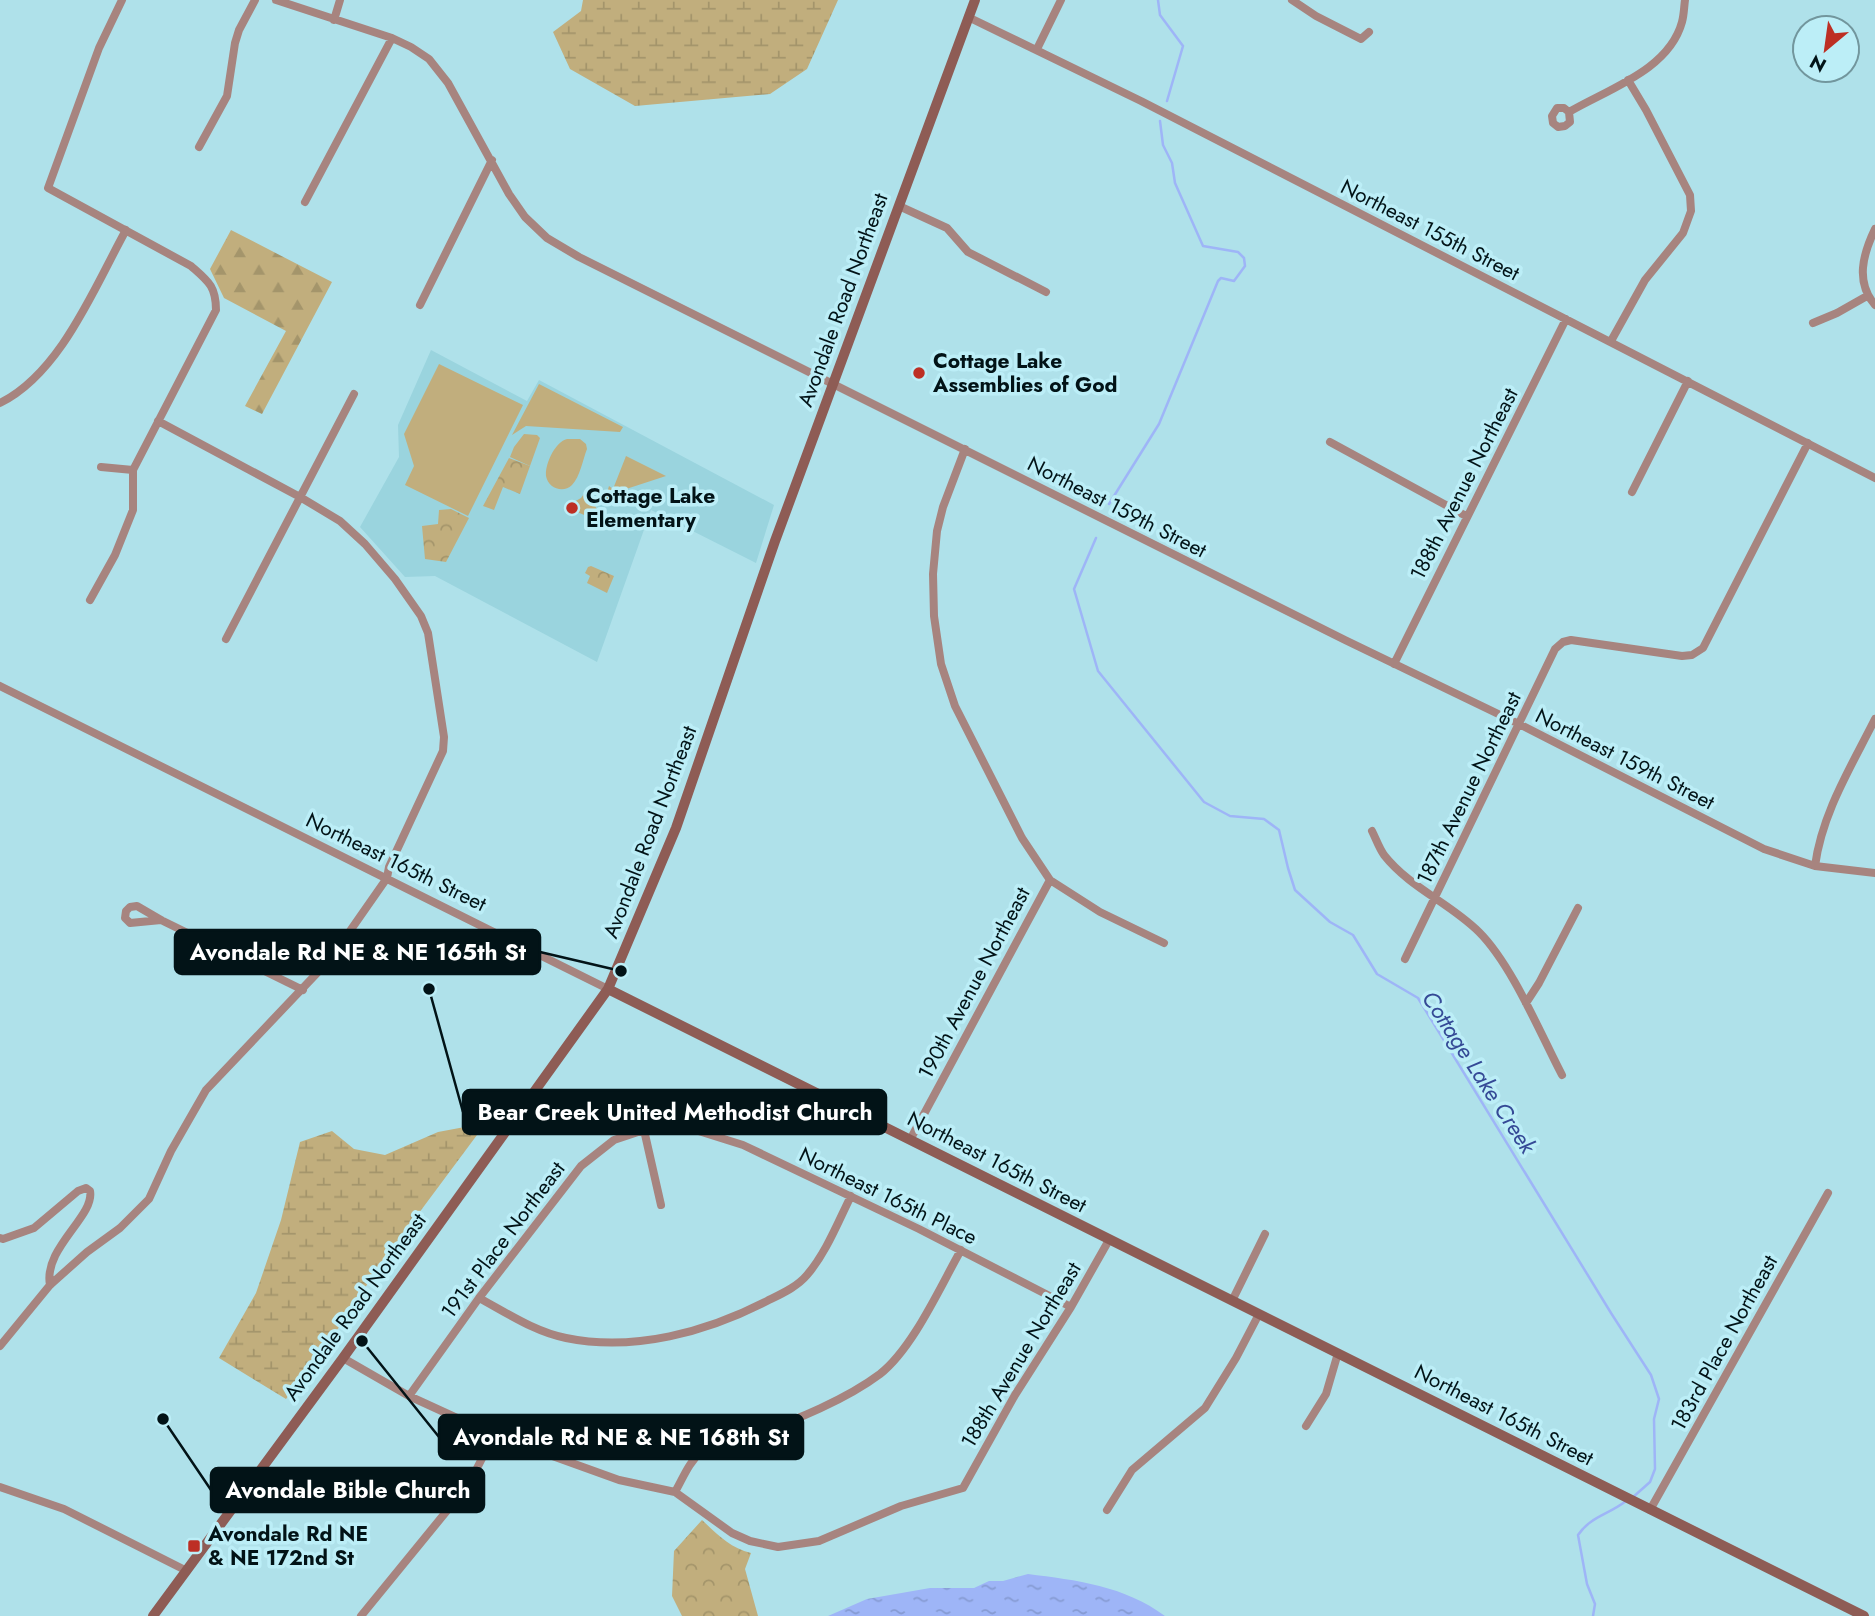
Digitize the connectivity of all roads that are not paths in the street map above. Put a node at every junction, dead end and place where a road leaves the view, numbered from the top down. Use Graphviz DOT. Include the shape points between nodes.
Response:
graph roads {
  1 [pos="122,0"];
  2 [pos="256,0"];
  3 [pos="276,0"];
  4 [pos="340,0"];
  5 [pos="975,0"];
  6 [pos="1061,0"];
  7 [pos="1292,0"];
  8 [pos="1685,0"];
  9 [pos="968,17"];
  10 [pos="334,20"];
  11 [pos="1369,32"];
  12 [pos="392,38"];
  13 [pos="1037,49"];
  14 [pos="1628,80"];
  15 [pos="1569,112"];
  16 [pos="199,147"];
  17 [pos="492,160"];
  18 [pos="305,202"];
  19 [pos="899,206"];
  20 [pos="1875,229"];
  21 [pos="126,230"];
  22 [pos="1046,292"];
  23 [pos="1867,296"];
  24 [pos="420,305"];
  25 [pos="1875,305"];
  26 [pos="1566,319"];
  27 [pos="1813,323"];
  28 [pos="1611,341"];
  29 [pos="1688,381"];
  30 [pos="832,383"];
  31 [pos="354,394"];
  32 [pos="0,404"];
  33 [pos="158,421"];
  34 [pos="1330,442"];
  35 [pos="1808,443"];
  36 [pos="965,449"];
  37 [pos="101,467"];
  38 [pos="133,470"];
  39 [pos="1875,478"];
  40 [pos="1632,492"];
  41 [pos="300,497"];
  42 [pos="1466,516"];
  43 [pos="90,600"];
  44 [pos="226,639"];
  45 [pos="1394,664"];
  46 [pos="0,686"];
  47 [pos="1875,719"];
  48 [pos="1519,724"];
  49 [pos="1372,831"];
  50 [pos="1815,866"];
  51 [pos="1875,873"];
  52 [pos="387,878"];
  53 [pos="1049,880"];
  54 [pos="1434,899"];
  55 [pos="1578,908"];
  56 [pos="161,920"];
  57 [pos="1164,943"];
  58 [pos="1405,959"];
  59 [pos="608,989"];
  60 [pos="303,990"];
  61 [pos="1526,1003"];
  62 [pos="1562,1075"];
  63 [pos="643,1129"];
  64 [pos="910,1140"];
  65 [pos="1828,1193"];
  66 [pos="851,1196"];
  67 [pos="661,1205"];
  68 [pos="1265,1234"];
  69 [pos="0,1238"];
  70 [pos="1109,1240"];
  71 [pos="961,1250"];
  72 [pos="50,1285"];
  73 [pos="479,1298"];
  74 [pos="1232,1301"];
  75 [pos="1071,1307"];
  76 [pos="1259,1314"];
  77 [pos="0,1346"];
  78 [pos="1338,1353"];
  79 [pos="343,1358"];
  80 [pos="409,1396"];
  81 [pos="1306,1426"];
  82 [pos="494,1435"];
  83 [pos="0,1487"];
  84 [pos="675,1492"];
  85 [pos="1645,1507"];
  86 [pos="1107,1510"];
  87 [pos="187,1571"];
  88 [pos="153,1616"];
  89 [pos="361,1616"];
  90 [pos="1864,1616"];
  1 -- 21 [label="street" via="99,48 48,188"];
  2 -- 16 [label="street" via="235,43 227,96"];
  3 -- 10 [label="street"];
  4 -- 10 [label="street"];
  5 -- 9 [label="main road, Avondale Road Northeast"];
  6 -- 13 [label="street"];
  7 -- 11 [label="street" via="1361,38"];
  8 -- 14 [label="street" via="1682,22 1667,50"];
  9 -- 13 [label="street, Northeast 155th Street"];
  9 -- 19 [label="main road, Avondale Road Northeast"];
  10 -- 12 [label="street"];
  12 -- 17 [label="street, Northeast 159th Street" via="429,59"];
  12 -- 18 [label="street"];
  13 -- 26 [label="street, Northeast 155th Street"];
  14 -- 15 [label="street"];
  14 -- 28 [label="street" via="1690,195 1691,211 1684,233 1645,279"];
  17 -- 24 [label="street"];
  17 -- 30 [label="street, Northeast 159th Street" via="525,217 547,239"];
  19 -- 22 [label="street" via="947,228 968,252"];
  19 -- 30 [label="main road, Avondale Road Northeast"];
  20 -- 23 [label="street" via="1866,248 1862,276"];
  21 -- 32 [label="street" via="48,365"];
  21 -- 33 [label="street" via="191,265 216,294 216,310"];
  23 -- 25 [label="street"];
  23 -- 27 [label="street"];
  26 -- 28 [label="street, Northeast 155th Street"];
  26 -- 42 [label="street, 188th Avenue Northeast"];
  28 -- 29 [label="street, Northeast 155th Street"];
  29 -- 35 [label="street, Northeast 155th Street"];
  29 -- 40 [label="street"];
  30 -- 36 [label="street, Northeast 159th Street"];
  30 -- 59 [label="main road, Avondale Road Northeast" via="676,828"];
  31 -- 41 [label="street"];
  33 -- 38 [label="street"];
  33 -- 41 [label="street"];
  34 -- 42 [label="street"];
  35 -- 39 [label="street, Northeast 155th Street"];
  35 -- 48 [label="street, 187th Avenue Northeast" via="1703,648 1682,656 1563,642 1555,649"];
  36 -- 45 [label="street, Northeast 159th Street"];
  36 -- 53 [label="street" via="937,531 934,617 941,664 976,749"];
  37 -- 38 [label="street"];
  38 -- 43 [label="street" via="133,510"];
  41 -- 44 [label="street"];
  41 -- 52 [label="street" via="353,531 422,616 428,633 443,751"];
  42 -- 45 [label="street, 188th Avenue Northeast"];
  45 -- 48 [label="street, Northeast 159th Street"];
  46 -- 52 [label="street, Northeast 165th Street"];
  47 -- 50 [label="street" via="1827,815"];
  48 -- 50 [label="street, Northeast 159th Street" via="1763,849"];
  48 -- 54 [label="street, 187th Avenue Northeast"];
  49 -- 54 [label="street" via="1400,872"];
  50 -- 51 [label="street, Northeast 159th Street"];
  52 -- 59 [label="street, Northeast 165th Street"];
  52 -- 60 [label="street"];
  53 -- 57 [label="street" via="1100,912"];
  53 -- 64 [label="street, 190th Avenue Northeast"];
  54 -- 58 [label="street, 187th Avenue Northeast"];
  54 -- 61 [label="street" via="1463,918 1491,946"];
  55 -- 61 [label="street"];
  56 -- 60 [label="street"];
  59 -- 64 [label="main road, Northeast 165th Street"];
  59 -- 79 [label="main road, Avondale Road Northeast"];
  60 -- 72 [label="street" via="206,1090 149,1199"];
  61 -- 62 [label="street"];
  63 -- 66 [label="street, Northeast 165th Place" via="689,1128 712,1134"];
  63 -- 67 [label="street"];
  63 -- 73 [label="street, 191st Place Northeast" via="614,1140 581,1166"];
  64 -- 70 [label="main road, Northeast 165th Street"];
  65 -- 85 [label="street, 183rd Place Northeast"];
  66 -- 71 [label="street, Northeast 165th Place"];
  66 -- 73 [label="street" via="806,1276 789,1290 752,1309 666,1338 621,1342 564,1338 538,1330"];
  68 -- 74 [label="street"];
  69 -- 72 [label="street" via="34,1228 78,1191 90,1191 85,1208 47,1272"];
  70 -- 74 [label="main road, Northeast 165th Street"];
  70 -- 75 [label="street, 188th Avenue Northeast"];
  71 -- 75 [label="street, Northeast 165th Place"];
  71 -- 84 [label="street" via="910,1339 881,1373 850,1394 795,1418 719,1440 695,1458"];
  72 -- 77 [label="street"];
  73 -- 80 [label="street, 191st Place Northeast"];
  74 -- 76 [label="main road, Northeast 165th Street"];
  75 -- 84 [label="street, 188th Avenue Northeast" via="964,1488 901,1506 818,1541 778,1548 732,1533"];
  76 -- 78 [label="main road, Northeast 165th Street"];
  76 -- 86 [label="street" via="1205,1408 1132,1470"];
  78 -- 81 [label="street" via="1326,1394"];
  78 -- 85 [label="main road, Northeast 165th Street"];
  79 -- 80 [label="street"];
  79 -- 87 [label="main road, Avondale Road Northeast"];
  80 -- 82 [label="street"];
  82 -- 84 [label="street" via="619,1480"];
  82 -- 89 [label="street" via="473,1476"];
  83 -- 87 [label="street" via="64,1509"];
  85 -- 90 [label="main road, Northeast 165th Street"];
  87 -- 88 [label="main road, Avondale Road Northeast"];
}
